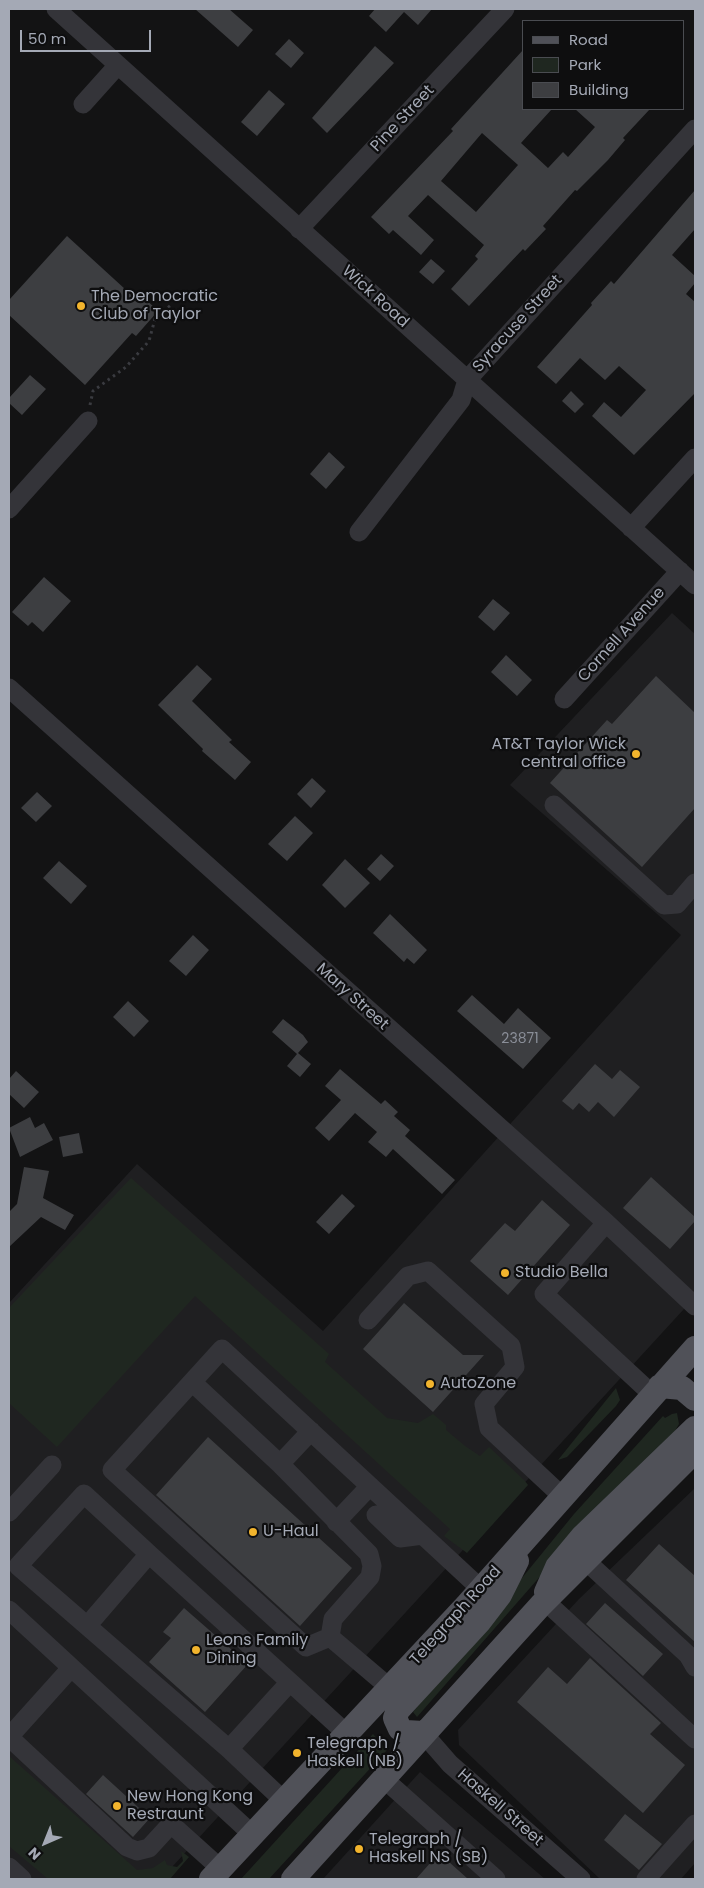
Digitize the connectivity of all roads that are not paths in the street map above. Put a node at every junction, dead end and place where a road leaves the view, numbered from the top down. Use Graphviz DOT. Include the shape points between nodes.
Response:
graph roads {
  1 [pos="56,9"];
  2 [pos="505,9"];
  3 [pos="118,65"];
  4 [pos="83,104"];
  5 [pos="695,129"];
  6 [pos="300,229"];
  7 [pos="466,380"];
  8 [pos="88,421"];
  9 [pos="695,458"];
  10 [pos="9,508"];
  11 [pos="631,528"];
  12 [pos="359,532"];
  13 [pos="680,571"];
  14 [pos="695,585"];
  15 [pos="9,688"];
  16 [pos="564,699"];
  17 [pos="554,805"];
  18 [pos="695,883"];
  19 [pos="606,1223"];
  20 [pos="695,1306"];
  21 [pos="368,1320"];
  22 [pos="695,1348"];
  23 [pos="192,1382"];
  24 [pos="656,1390"];
  25 [pos="695,1398"];
  26 [pos="695,1428"];
  27 [pos="311,1431"];
  28 [pos="694,1454"];
  29 [pos="52,1464"];
  30 [pos="280,1464"];
  31 [pos="563,1496"];
  32 [pos="367,1502"];
  33 [pos="9,1512"];
  34 [pos="336,1522"];
  35 [pos="530,1534"];
  36 [pos="423,1535"];
  37 [pos="149,1554"];
  38 [pos="586,1561"];
  39 [pos="481,1589"];
  40 [pos="543,1603"];
  41 [pos="9,1610"];
  42 [pos="87,1626"];
  43 [pos="330,1637"];
  44 [pos="695,1667"];
  45 [pos="71,1668"];
  46 [pos="290,1682"];
  47 [pos="390,1688"];
  48 [pos="423,1733"];
  49 [pos="347,1734"];
  50 [pos="9,1737"];
  51 [pos="695,1739"];
  52 [pos="229,1749"];
  53 [pos="384,1779"];
  54 [pos="284,1802"];
  55 [pos="695,1824"];
  56 [pos="253,1834"];
  57 [pos="9,1867"];
  58 [pos="216,1874"];
  59 [pos="22,1879"];
  60 [pos="293,1879"];
  61 [pos="496,1879"];
  62 [pos="581,1879"];
  63 [pos="646,1879"];
  1 -- 3 [label="street, Wick Road"];
  2 -- 6 [label="street, Pine Street"];
  3 -- 4 [label="street"];
  3 -- 6 [label="street, Wick Road"];
  5 -- 7 [label="street, Syracuse Street"];
  6 -- 7 [label="street, Wick Road"];
  7 -- 11 [label="street, Wick Road"];
  7 -- 12 [label="street, Syracuse Street" via="461,400"];
  8 -- 10 [label="street"];
  9 -- 11 [label="street"];
  11 -- 13 [label="street, Wick Road"];
  13 -- 14 [label="street, Wick Road"];
  13 -- 16 [label="street, Cornell Avenue"];
  15 -- 19 [label="street, Mary Street"];
  17 -- 18 [label="street" via="664,905 677,904"];
  19 -- 20 [label="street, Mary Street"];
  19 -- 24 [label="street" via="544,1294"];
  21 -- 31 [label="street" via="408,1276 428,1271 456,1296 511,1346 515,1367 484,1404 489,1428"];
  22 -- 24 [label="main road, Telegraph Road"];
  23 -- 27 [label="street" via="222,1349"];
  23 -- 30 [label="street"];
  23 -- 43 [label="street" via="112,1470 306,1646"];
  24 -- 25 [label="main road" via="682,1388"];
  24 -- 31 [label="main road, Telegraph Road"];
  26 -- 40 [label="main road" via="582,1537 557,1566"];
  27 -- 30 [label="street"];
  27 -- 32 [label="street"];
  28 -- 38 [label="main road"];
  29 -- 33 [label="street"];
  30 -- 34 [label="street"];
  31 -- 35 [label="main road, Telegraph Road"];
  32 -- 34 [label="street"];
  32 -- 36 [label="street"];
  32 -- 36 [label="street" via="400,1538"];
  34 -- 43 [label="street" via="369,1554 372,1566 370,1577 333,1619"];
  35 -- 39 [label="main road, Telegraph Road"];
  35 -- 48 [label="main road" via="500,1595 398,1710 394,1718 400,1729"];
  36 -- 39 [label="street"];
  37 -- 42 [label="street"];
  37 -- 42 [label="street" via="84,1494 18,1566"];
  37 -- 46 [label="street"];
  38 -- 40 [label="main road"];
  38 -- 44 [label="street" via="688,1654"];
  39 -- 47 [label="main road, Telegraph Road"];
  40 -- 48 [label="main road"];
  40 -- 51 [label="street"];
  41 -- 45 [label="street"];
  42 -- 52 [label="street"];
  43 -- 47 [label="street"];
  45 -- 50 [label="street"];
  45 -- 56 [label="street"];
  46 -- 49 [label="street"];
  46 -- 52 [label="street"];
  47 -- 49 [label="main road, Telegraph Road"];
  48 -- 53 [label="main road"];
  48 -- 62 [label="street, Haskell Street" via="450,1764"];
  49 -- 54 [label="main road, Telegraph Road"];
  50 -- 58 [label="street" via="127,1847 137,1851 148,1848 171,1824"];
  52 -- 54 [label="street"];
  53 -- 60 [label="main road"];
  53 -- 61 [label="street"];
  54 -- 56 [label="main road, Telegraph Road"];
  55 -- 63 [label="street"];
  56 -- 58 [label="main road, Telegraph Road"];
  57 -- 59 [label="street"];
}
